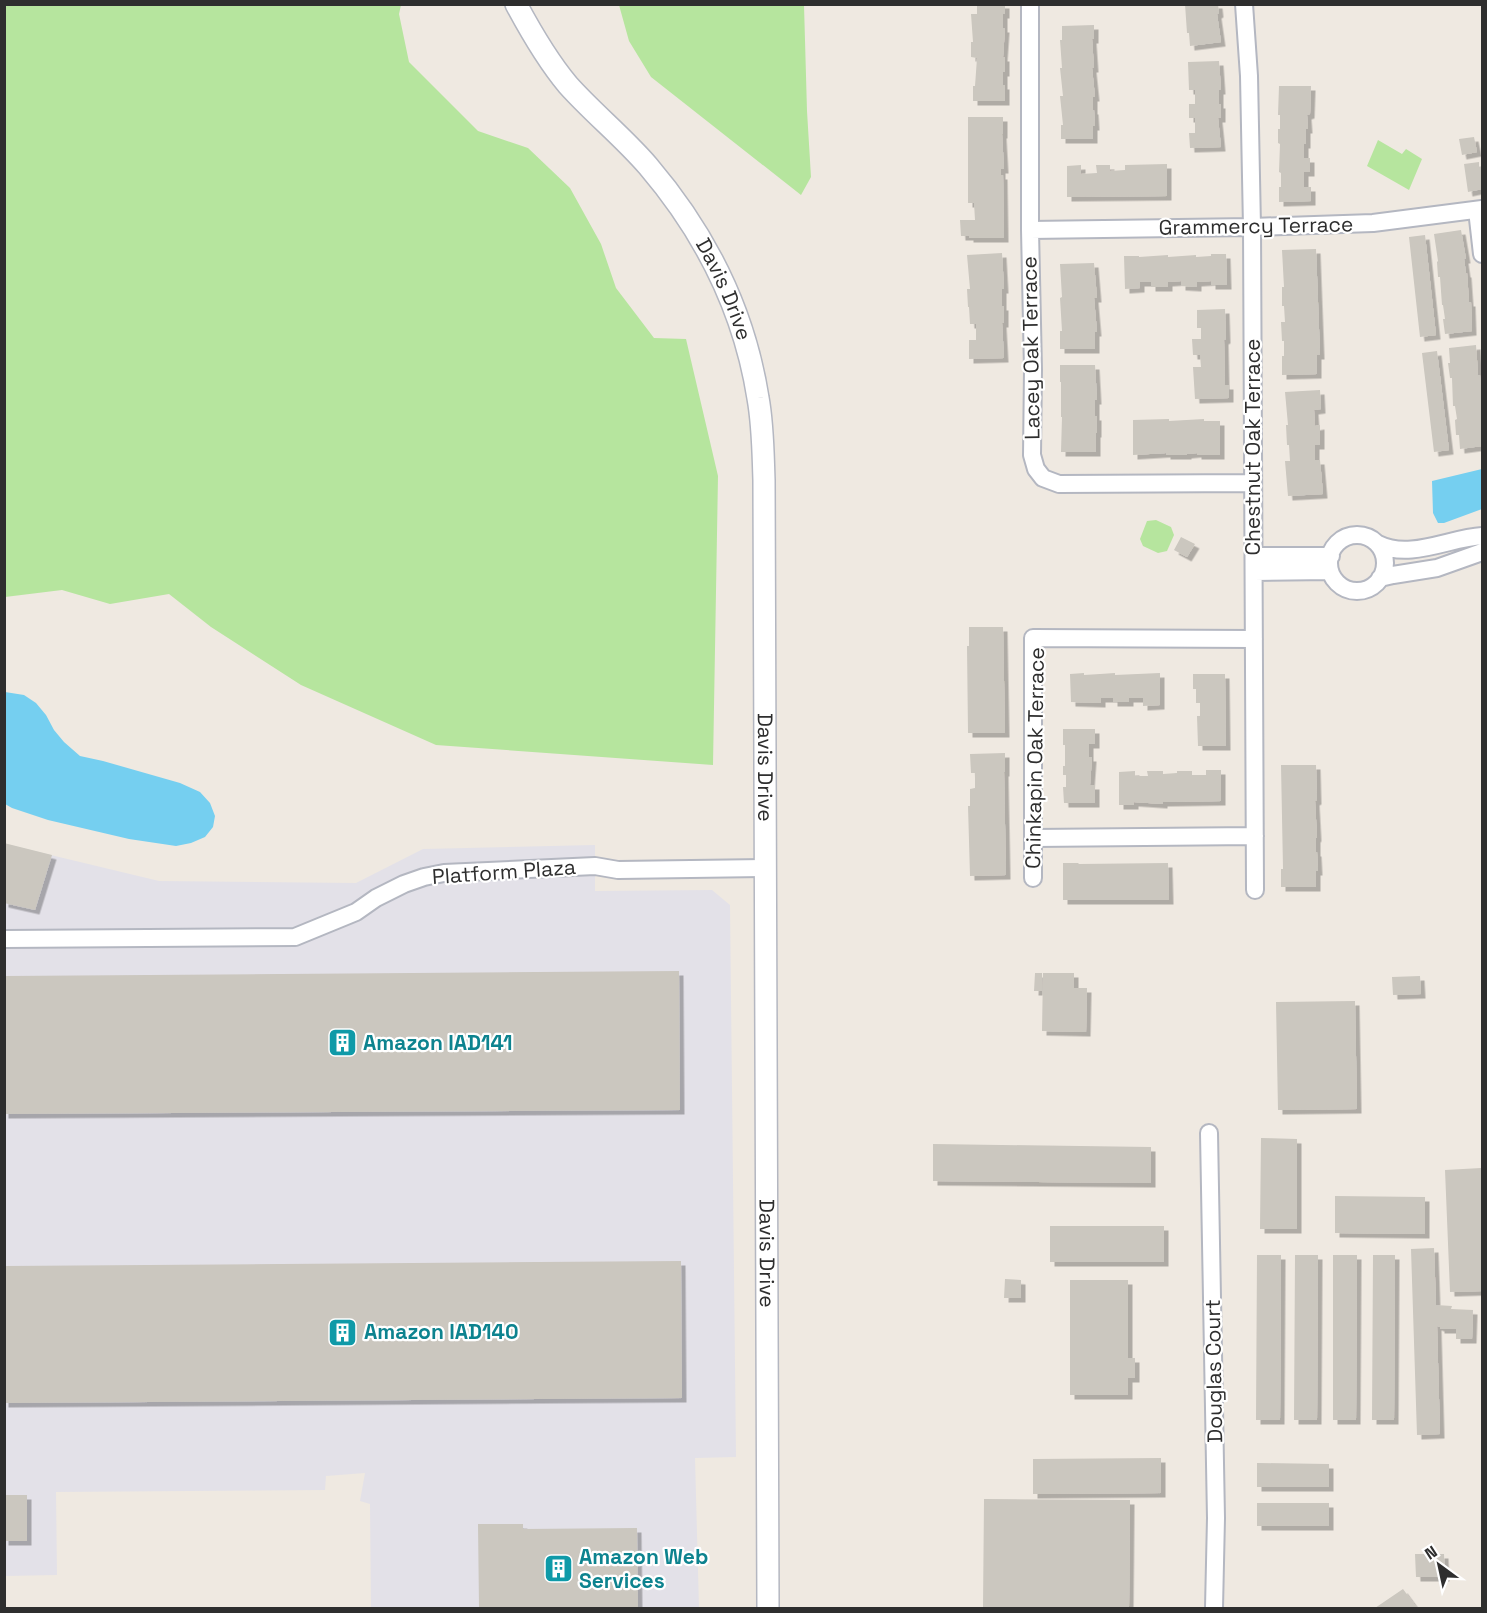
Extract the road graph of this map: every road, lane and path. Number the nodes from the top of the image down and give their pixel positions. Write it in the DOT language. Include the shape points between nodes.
graph roads {
  1 [pos="516,4"];
  2 [pos="1030,4"];
  3 [pos="1244,4"];
  4 [pos="1480,210"];
  5 [pos="1252,227"];
  6 [pos="1030,230"];
  7 [pos="1482,254"];
  8 [pos="1253,483"];
  9 [pos="1482,536"];
  10 [pos="1378,544"];
  11 [pos="1482,552"];
  12 [pos="1331,563"];
  13 [pos="1254,564"];
  14 [pos="1380,578"];
  15 [pos="1254,639"];
  16 [pos="1255,836"];
  17 [pos="1034,838"];
  18 [pos="766,868"];
  19 [pos="1033,879"];
  20 [pos="1255,890"];
  21 [pos="4,939"];
  22 [pos="1209,1133"];
  23 [pos="768,1608"];
  24 [pos="1214,1608"];
  1 -- 18 [label="street, Davis Drive" via="536,41 567,83 647,165 675,200 704,242 742,327 759,400 763,450"];
  2 -- 6 [label="street, Lacey Oak Terrace"];
  3 -- 5 [label="street, Chestnut Oak Terrace"];
  4 -- 5 [label="street, Grammercy Terrace" via="1373,223"];
  4 -- 7 [label="street"];
  5 -- 6 [label="street, Grammercy Terrace"];
  5 -- 8 [label="street, Chestnut Oak Terrace"];
  6 -- 8 [label="street, Lacey Oak Terrace" via="1032,455 1043,478 1059,484"];
  8 -- 13 [label="street, Chestnut Oak Terrace"];
  9 -- 10 [label="street" via="1413,549"];
  10 -- 12 [label="street" via="1362,536 1344,539 1336,545"];
  10 -- 14 [label="street" via="1385,561"];
  11 -- 14 [label="street" via="1437,568"];
  12 -- 13 [label="street"];
  12 -- 14 [label="street" via="1334,579 1348,589 1366,589"];
  13 -- 15 [label="street, Chestnut Oak Terrace"];
  15 -- 16 [label="street, Chestnut Oak Terrace"];
  15 -- 17 [label="street, Chinkapin Oak Terrace" via="1033,638"];
  16 -- 17 [label="street"];
  16 -- 20 [label="street, Chestnut Oak Terrace"];
  17 -- 19 [label="street, Chinkapin Oak Terrace"];
  18 -- 21 [label="street, Platform Plaza" via="618,870 595,866 444,873 404,884 356,912 295,937"];
  18 -- 23 [label="street, Davis Drive"];
  22 -- 24 [label="street, Douglas Court"];
}
